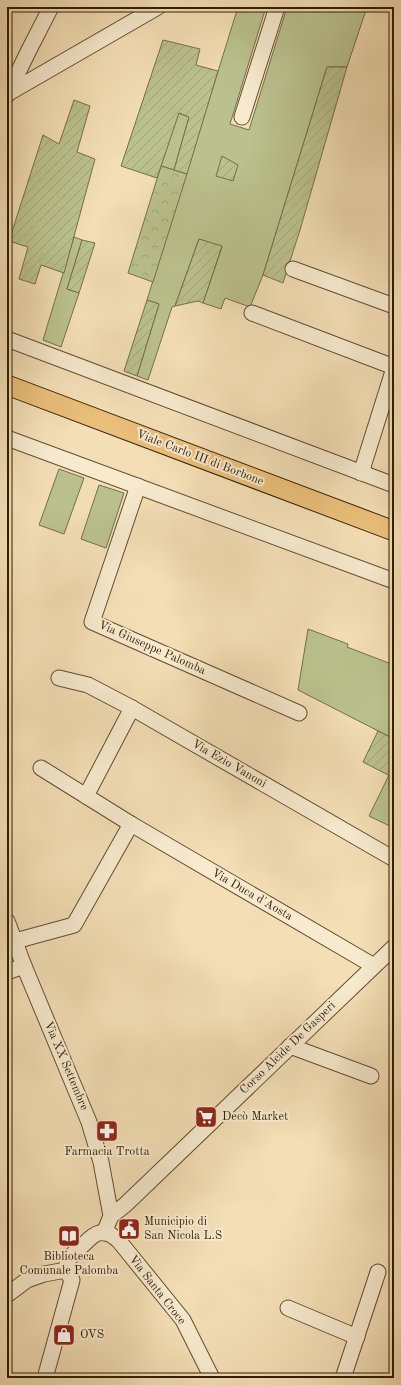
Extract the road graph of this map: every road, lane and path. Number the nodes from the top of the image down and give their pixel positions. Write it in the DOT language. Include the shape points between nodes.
graph roads {
  1 [pos="51,7"];
  2 [pos="277,7"];
  3 [pos="153,9"];
  4 [pos="7,95"];
  5 [pos="242,117"];
  6 [pos="293,269"];
  7 [pos="394,306"];
  8 [pos="252,313"];
  9 [pos="7,339"];
  10 [pos="394,368"];
  11 [pos="7,385"];
  12 [pos="7,438"];
  13 [pos="361,473"];
  14 [pos="394,485"];
  15 [pos="138,486"];
  16 [pos="394,531"];
  17 [pos="394,581"];
  18 [pos="60,678"];
  19 [pos="132,708"];
  20 [pos="299,713"];
  21 [pos="41,768"];
  22 [pos="86,796"];
  23 [pos="131,824"];
  24 [pos="394,859"];
  25 [pos="7,921"];
  26 [pos="15,941"];
  27 [pos="394,947"];
  28 [pos="24,966"];
  29 [pos="374,966"];
  30 [pos="7,972"];
  31 [pos="290,1046"];
  32 [pos="371,1076"];
  33 [pos="111,1216"];
  34 [pos="104,1233"];
  35 [pos="378,1272"];
  36 [pos="69,1275"];
  37 [pos="7,1295"];
  38 [pos="288,1308"];
  39 [pos="357,1337"];
  40 [pos="45,1378"];
  41 [pos="212,1378"];
  42 [pos="343,1378"];
  1 -- 4 [label="street"];
  2 -- 5 [label="street"];
  3 -- 4 [label="street"];
  6 -- 7 [label="street"];
  8 -- 10 [label="street"];
  9 -- 13 [label="street"];
  10 -- 13 [label="street"];
  11 -- 16 [label="main road, Viale Carlo III di Borbone"];
  12 -- 15 [label="street"];
  13 -- 14 [label="street"];
  15 -- 17 [label="street"];
  15 -- 20 [label="street, Via Giuseppe Palomba" via="92,622"];
  18 -- 19 [label="street, Via Ezio Vanoni" via="88,685"];
  19 -- 22 [label="street"];
  19 -- 24 [label="street, Via Ezio Vanoni"];
  21 -- 22 [label="street, Via Duca d'Aosta"];
  22 -- 23 [label="street, Via Duca d'Aosta"];
  23 -- 26 [label="street" via="74,925"];
  23 -- 29 [label="street, Via Duca d'Aosta"];
  25 -- 26 [label="street, Via XX Settembre"];
  26 -- 28 [label="street, Via XX Settembre"];
  27 -- 29 [label="street, Corso Alcide De Gasperi"];
  28 -- 30 [label="street"];
  28 -- 33 [label="street, Via XX Settembre" via="89,1122 101,1162"];
  29 -- 31 [label="street, Corso Alcide De Gasperi"];
  31 -- 32 [label="street"];
  31 -- 33 [label="street, Corso Alcide De Gasperi"];
  33 -- 34 [label="street"];
  34 -- 36 [label="street" via="91,1237 71,1255 67,1262"];
  34 -- 41 [label="street, Via Santa Croce" via="111,1234 119,1241 183,1320"];
  35 -- 39 [label="street"];
  36 -- 37 [label="street" via="44,1274 27,1280"];
  36 -- 40 [label="street"];
  38 -- 39 [label="street"];
  39 -- 42 [label="street"];
}
